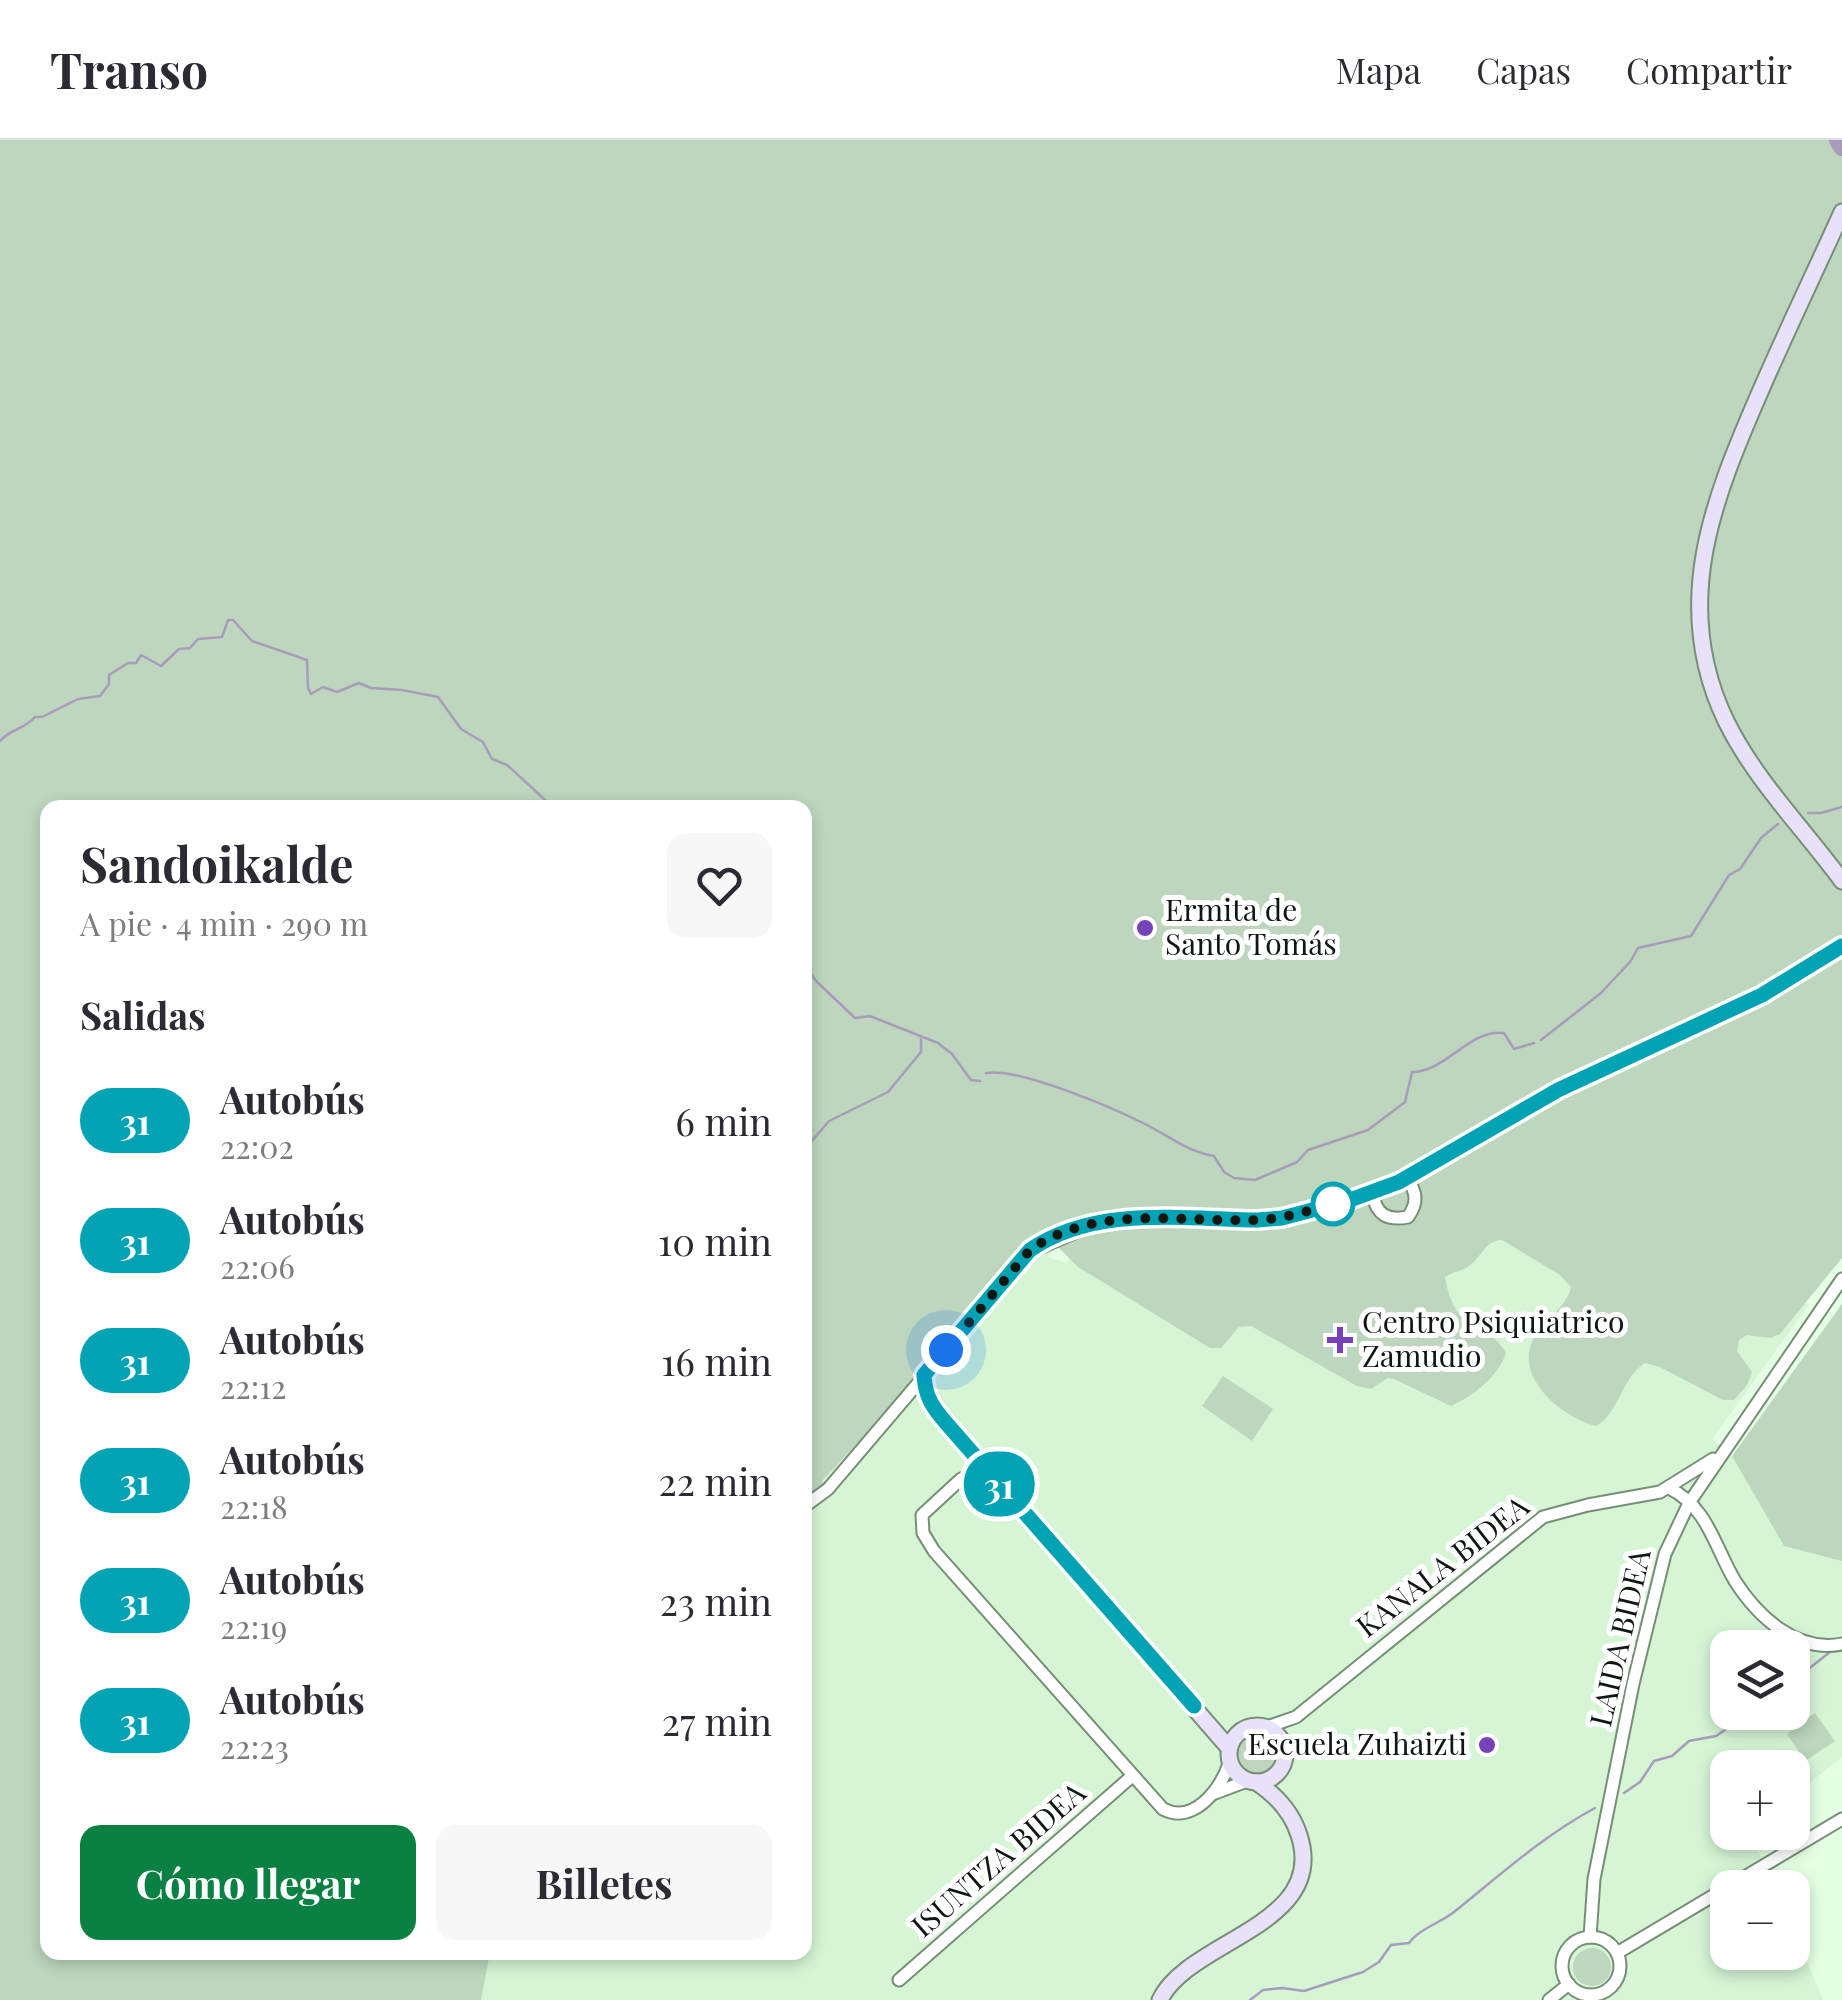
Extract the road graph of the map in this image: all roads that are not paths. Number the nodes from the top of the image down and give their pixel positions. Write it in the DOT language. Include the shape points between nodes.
graph roads {
  1 [pos="1842,212"];
  2 [pos="1842,881"];
  3 [pos="1842,946"];
  4 [pos="1407,1178"];
  5 [pos="1372,1194"];
  6 [pos="1842,1280"];
  7 [pos="924,1375"];
  8 [pos="973,1454"];
  9 [pos="1720,1454"];
  10 [pos="987,1470"];
  11 [pos="961,1478"];
  12 [pos="1670,1488"];
  13 [pos="812,1501"];
  14 [pos="1689,1503"];
  15 [pos="1842,1644"];
  16 [pos="1268,1727"];
  17 [pos="1230,1755"];
  18 [pos="1281,1770"];
  19 [pos="1131,1777"];
  20 [pos="1252,1782"];
  21 [pos="1211,1795"];
  22 [pos="1288,1812"];
  23 [pos="1842,1819"];
  24 [pos="1590,1937"];
  25 [pos="1617,1953"];
  26 [pos="899,1980"];
  27 [pos="1569,1984"];
  28 [pos="1599,1997"];
  29 [pos="1160,2000"];
  30 [pos="1550,2000"];
  1 -- 2 [label="street" via="1721,484 1701,564 1700,615 1725,718 1749,762"];
  3 -- 4 [label="street" via="1762,995 1558,1090"];
  4 -- 5 [label="street"];
  4 -- 5 [label="street" via="1416,1198 1408,1217 1384,1217"];
  5 -- 7 [label="street" via="1282,1218 1111,1220 1042,1242"];
  6 -- 9 [label="street, LAIDA BIDEA"];
  7 -- 8 [label="street" via="933,1408"];
  7 -- 13 [label="street"];
  8 -- 10 [label="street"];
  8 -- 11 [label="street"];
  9 -- 12 [label="street"];
  9 -- 14 [label="street, LAIDA BIDEA"];
  10 -- 11 [label="street"];
  10 -- 17 [label="street"];
  11 -- 19 [label="street" via="932,1504 920,1522 922,1533"];
  12 -- 14 [label="street"];
  12 -- 16 [label="street, KANALA BIDEA" via="1543,1518 1296,1717"];
  14 -- 15 [label="street" via="1752,1602 1792,1637 1818,1646"];
  14 -- 24 [label="street, LAIDA BIDEA" via="1665,1554 1646,1626 1594,1878"];
  16 -- 17 [label="street" via="1240,1732"];
  16 -- 18 [label="street" via="1285,1746"];
  17 -- 20 [label="street" via="1240,1776"];
  17 -- 21 [label="street"];
  18 -- 20 [label="street"];
  18 -- 22 [label="street"];
  19 -- 21 [label="street" via="1175,1814 1193,1811"];
  19 -- 26 [label="street, ISUNTZA BIDEA"];
  20 -- 21 [label="street"];
  20 -- 22 [label="street"];
  22 -- 29 [label="street" via="1303,1846 1290,1896 1266,1920 1171,1983"];
  23 -- 25 [label="street"];
  24 -- 25 [label="street"];
  24 -- 27 [label="street" via="1568,1950 1563,1967"];
  25 -- 28 [label="street" via="1618,1978"];
  27 -- 28 [label="street"];
  27 -- 30 [label="street"];
}
